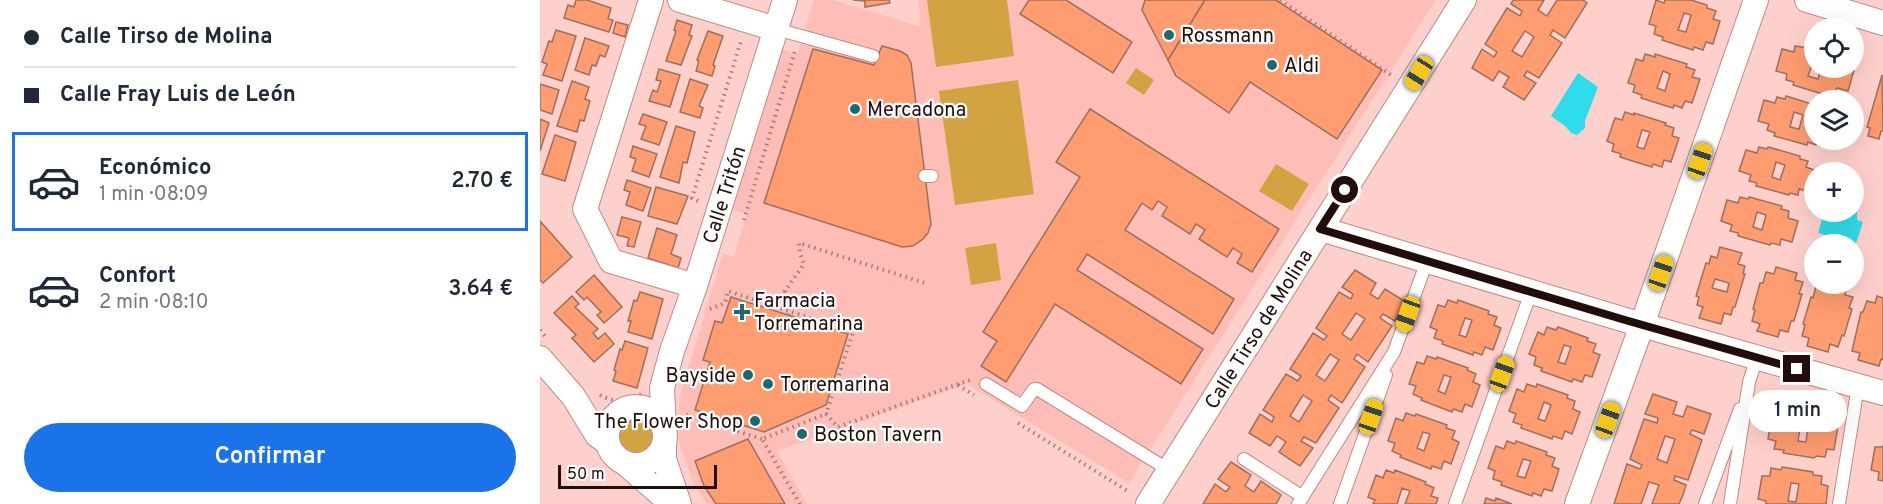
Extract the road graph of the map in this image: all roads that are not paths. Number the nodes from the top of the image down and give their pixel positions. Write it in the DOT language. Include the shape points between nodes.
graph roads {
  1 [pos="651,0"];
  2 [pos="680,0"];
  3 [pos="785,0"];
  4 [pos="1464,0"];
  5 [pos="1755,0"];
  6 [pos="1807,0"];
  7 [pos="1883,23"];
  8 [pos="776,29"];
  9 [pos="873,56"];
  10 [pos="1320,229"];
  11 [pos="1427,261"];
  12 [pos="695,286"];
  13 [pos="1531,292"];
  14 [pos="1642,325"];
  15 [pos="544,348"];
  16 [pos="1394,352"];
  17 [pos="1757,357"];
  18 [pos="1749,382"];
  19 [pos="986,384"];
  20 [pos="1858,386"];
  21 [pos="1883,393"];
  22 [pos="584,394"];
  23 [pos="641,399"];
  24 [pos="664,437"];
  25 [pos="607,442"];
  26 [pos="1244,459"];
  27 [pos="626,464"];
  28 [pos="1169,470"];
  29 [pos="1139,498"];
  30 [pos="1301,500"];
  31 [pos="672,504"];
  32 [pos="679,504"];
  33 [pos="1340,504"];
  34 [pos="1455,504"];
  35 [pos="1577,504"];
  36 [pos="1705,504"];
  37 [pos="1730,504"];
  38 [pos="1839,504"];
  1 -- 12 [label="street" via="585,209 611,261"];
  2 -- 8 [label="street"];
  3 -- 8 [label="street, Calle Tritón"];
  4 -- 10 [label="street, Calle Tirso de Molina"];
  5 -- 14 [label="street"];
  6 -- 7 [label="street"];
  8 -- 9 [label="lane"];
  8 -- 12 [label="street, Calle Tritón"];
  10 -- 11 [label="street"];
  10 -- 28 [label="street, Calle Tirso de Molina"];
  11 -- 13 [label="street"];
  11 -- 16 [label="lane"];
  12 -- 23 [label="street, Calle Tritón" via="672,351"];
  13 -- 14 [label="street"];
  13 -- 34 [label="lane"];
  14 -- 17 [label="street"];
  14 -- 35 [label="street"];
  15 -- 22 [label="street"];
  16 -- 30 [label="lane"];
  16 -- 33 [label="lane"];
  17 -- 18 [label="lane"];
  17 -- 20 [label="street"];
  18 -- 36 [label="lane"];
  18 -- 37 [label="lane"];
  19 -- 28 [label="lane" via="1022,406 1037,389"];
  20 -- 21 [label="street"];
  20 -- 38 [label="lane"];
  22 -- 23 [label="street"];
  22 -- 25 [label="street" via="597,435"];
  23 -- 24 [label="street, Calle Tritón"];
  23 -- 25 [label="street" via="616,415 610,423"];
  24 -- 27 [label="street" via="653,460 635,466"];
  24 -- 32 [label="street, Calle Tritón" via="664,459"];
  25 -- 27 [label="street" via="617,459"];
  26 -- 30 [label="lane"];
  27 -- 31 [label="street"];
  28 -- 29 [label="street, Calle Tirso de Molina"];
}
